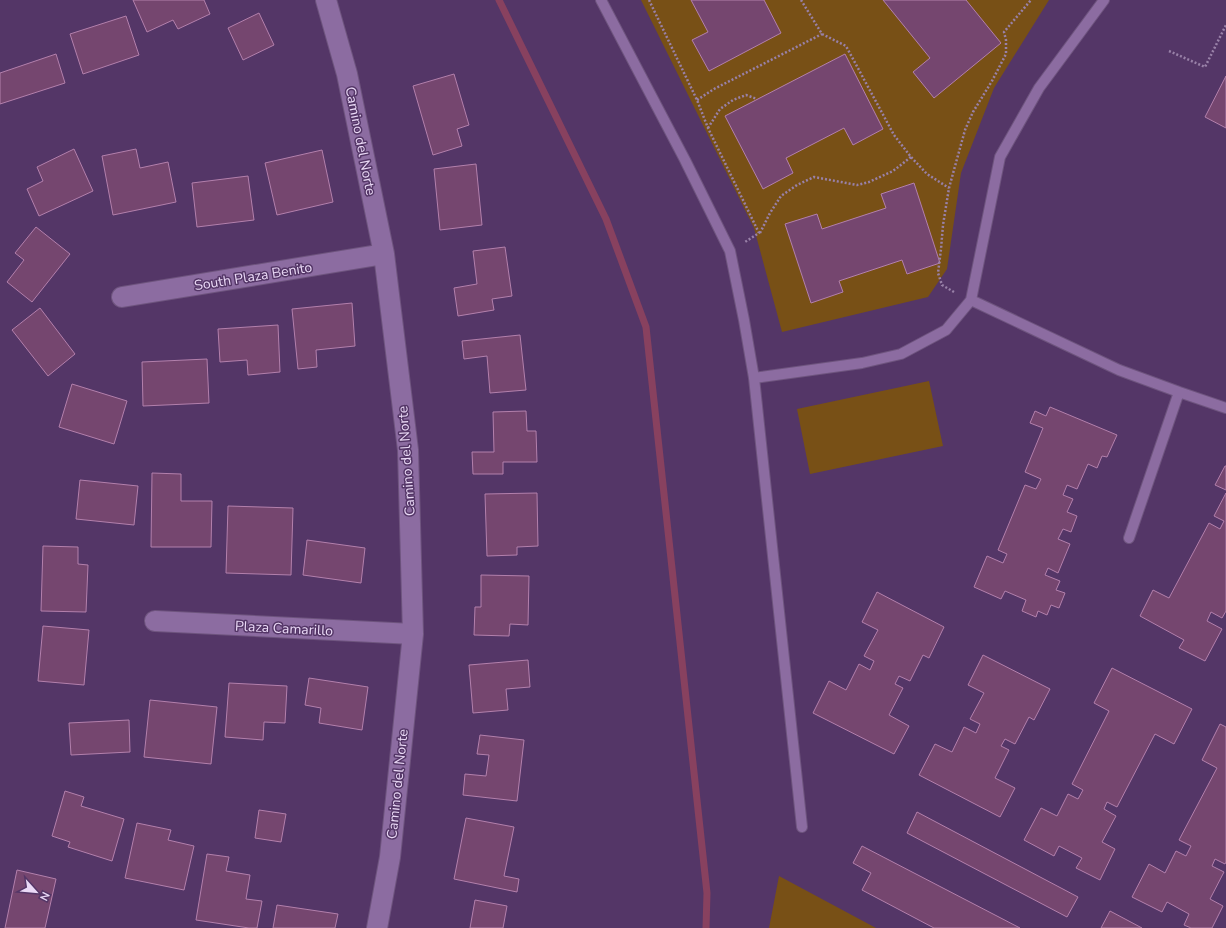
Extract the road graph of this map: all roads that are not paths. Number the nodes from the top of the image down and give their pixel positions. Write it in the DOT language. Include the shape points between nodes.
graph roads {
  1 [pos="326,0"];
  2 [pos="601,0"];
  3 [pos="1104,0"];
  4 [pos="384,254"];
  5 [pos="122,297"];
  6 [pos="971,300"];
  7 [pos="754,378"];
  8 [pos="1179,392"];
  9 [pos="1226,408"];
  10 [pos="1130,538"];
  11 [pos="155,622"];
  12 [pos="413,634"];
  13 [pos="802,827"];
  14 [pos="377,928"];
  1 -- 4 [label="street, Camino del Norte" via="347,74"];
  2 -- 7 [label="lane" via="730,251"];
  3 -- 6 [label="lane" via="1039,88 1000,157"];
  4 -- 5 [label="street, South Plaza Benito"];
  4 -- 12 [label="street, Camino del Norte" via="408,450"];
  6 -- 7 [label="lane" via="946,330 901,354 862,363"];
  6 -- 8 [label="lane" via="1119,370"];
  7 -- 13 [label="lane"];
  8 -- 9 [label="lane"];
  8 -- 10 [label="lane"];
  11 -- 12 [label="street, Plaza Camarillo"];
  12 -- 14 [label="street, Camino del Norte" via="390,857"];
}
